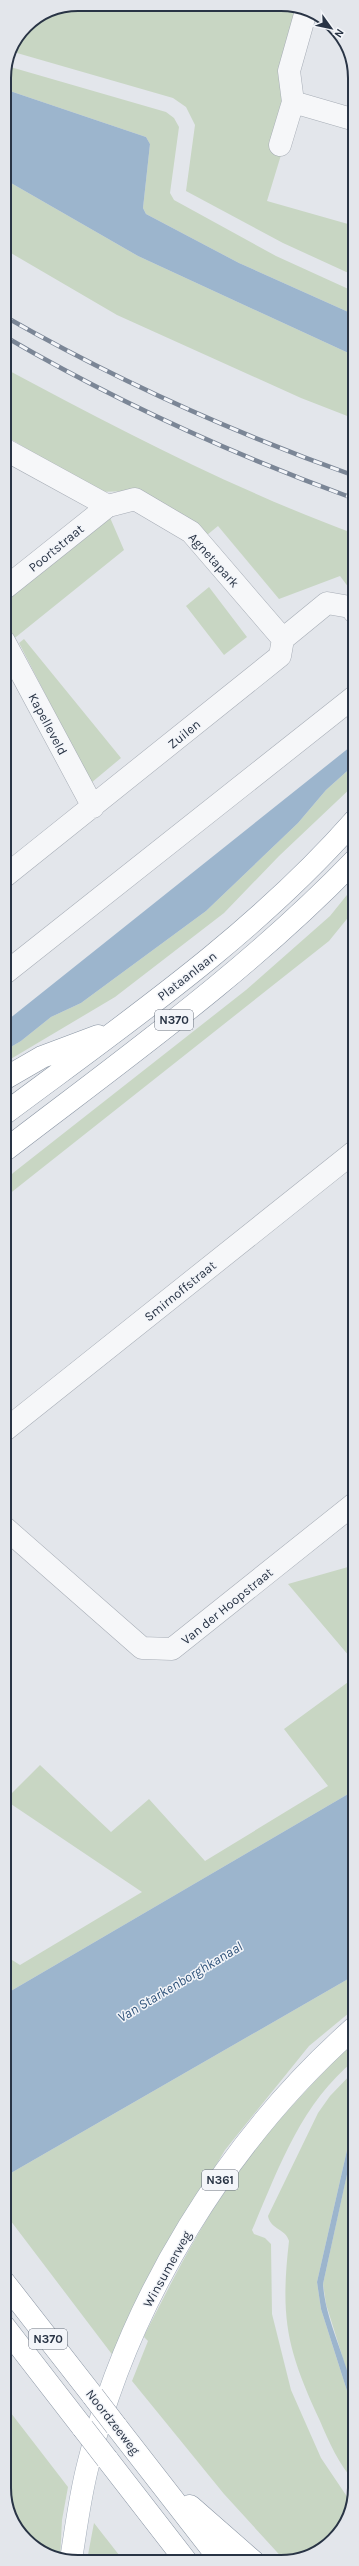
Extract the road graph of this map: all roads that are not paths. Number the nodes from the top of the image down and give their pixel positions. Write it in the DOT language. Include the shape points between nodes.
graph roads {
  1 [pos="304,16"];
  2 [pos="293,102"];
  3 [pos="348,118"];
  4 [pos="280,145"];
  5 [pos="11,453"];
  6 [pos="108,506"];
  7 [pos="11,583"];
  8 [pos="348,607"];
  9 [pos="283,639"];
  10 [pos="11,654"];
  11 [pos="348,702"];
  12 [pos="93,808"];
  13 [pos="348,827"];
  14 [pos="348,867"];
  15 [pos="11,872"];
  16 [pos="11,968"];
  17 [pos="121,1027"];
  18 [pos="11,1075"];
  19 [pos="11,1109"];
  20 [pos="11,1146"];
  21 [pos="348,1157"];
  22 [pos="11,1425"];
  23 [pos="348,1509"];
  24 [pos="11,1533"];
  25 [pos="348,2033"];
  26 [pos="11,2291"];
  27 [pos="11,2335"];
  28 [pos="155,2476"];
  29 [pos="129,2486"];
  30 [pos="73,2555"];
  31 [pos="169,2555"];
  32 [pos="181,2555"];
  33 [pos="216,2555"];
  34 [pos="246,2555"];
  1 -- 2 [label="street" via="289,71"];
  2 -- 3 [label="street"];
  2 -- 4 [label="street"];
  5 -- 6 [label="street"];
  6 -- 7 [label="street, Poortstraat"];
  6 -- 9 [label="street, Agnetapark" via="135,499 191,532"];
  8 -- 9 [label="street" via="327,603"];
  9 -- 12 [label="street, Zuilen" via="280,656"];
  10 -- 12 [label="street, Kapelleveld"];
  11 -- 16 [label="street"];
  12 -- 15 [label="street, Zuilen"];
  13 -- 17 [label="main road, Plataanlaan / N370" via="294,884 241,932"];
  14 -- 20 [label="main road, Plataanlaan / N370" via="298,916 230,976"];
  17 -- 18 [label="main road, N370" via="42,1057"];
  17 -- 19 [label="main road, Plataanlaan / N370"];
  21 -- 22 [label="street, Smirnoffstraat"];
  23 -- 24 [label="street, Van der Hoopstraat" via="172,1649 142,1648"];
  25 -- 30 [label="main road, Winsumerweg / N361" via="268,2116 216,2185 167,2265 122,2360 100,2422 81,2498"];
  26 -- 28 [label="main road, Noordzeeweg / N370, bridge"];
  27 -- 29 [label="main road, Noordzeeweg / N370, bridge"];
  28 -- 33 [label="main road, Noordzeeweg / N370"];
  28 -- 34 [label="main road, N370"];
  29 -- 31 [label="main road, N370"];
  29 -- 32 [label="main road, Noordzeeweg / N370"];
}
